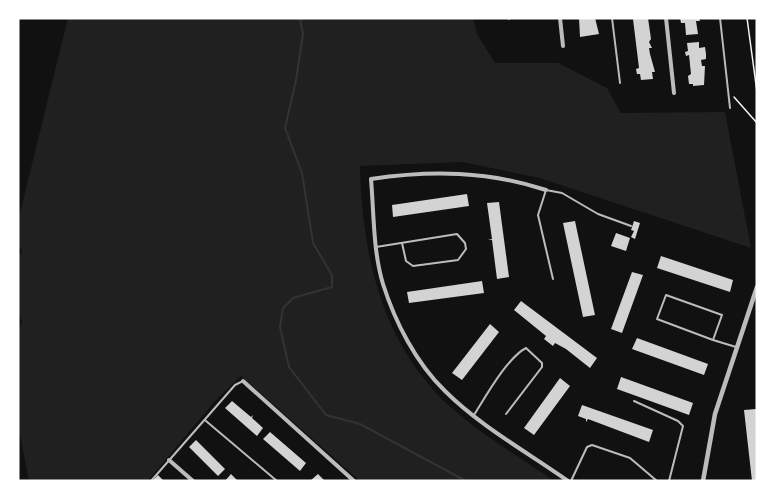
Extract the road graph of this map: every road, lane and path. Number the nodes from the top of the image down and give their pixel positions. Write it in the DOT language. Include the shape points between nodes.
graph roads {
  1 [pos="560,18"];
  2 [pos="612,18"];
  3 [pos="666,18"];
  4 [pos="720,18"];
  5 [pos="747,18"];
  6 [pos="563,46"];
  7 [pos="620,83"];
  8 [pos="757,92"];
  9 [pos="674,93"];
  10 [pos="729,96"];
  11 [pos="730,108"];
  12 [pos="757,123"];
  13 [pos="546,190"];
  14 [pos="630,226"];
  15 [pos="402,243"];
  16 [pos="376,246"];
  17 [pos="553,279"];
  18 [pos="757,287"];
  19 [pos="713,340"];
  20 [pos="736,347"];
  21 [pos="243,381"];
  22 [pos="634,401"];
  23 [pos="506,414"];
  24 [pos="474,415"];
  25 [pos="205,420"];
  26 [pos="169,460"];
  27 [pos="151,481"];
  28 [pos="193,481"];
  29 [pos="277,481"];
  30 [pos="354,481"];
  31 [pos="569,481"];
  32 [pos="657,481"];
  33 [pos="669,481"];
  34 [pos="703,481"];
  1 -- 6 [label="street"];
  2 -- 7 [label="lane"];
  3 -- 9 [label="street"];
  4 -- 10 [label="lane"];
  5 -- 8 [label="path"];
  10 -- 11 [label="lane"];
  10 -- 12 [label="path"];
  13 -- 14 [label="lane" via="562,193 598,214"];
  13 -- 16 [label="street" via="452,172 371,179"];
  13 -- 17 [label="lane" via="538,215"];
  15 -- 15 [label="lane" via="457,234 466,249 458,260 412,266 406,261"];
  15 -- 16 [label="lane"];
  16 -- 24 [label="street" via="396,319 420,360 445,391"];
  18 -- 20 [label="street"];
  19 -- 19 [label="lane" via="722,315 666,295 657,319"];
  19 -- 20 [label="lane"];
  20 -- 34 [label="street" via="715,414"];
  21 -- 25 [label="lane"];
  21 -- 30 [label="street"];
  22 -- 33 [label="lane" via="683,426"];
  23 -- 24 [label="lane" via="542,367 526,348 490,388"];
  24 -- 31 [label="street"];
  25 -- 26 [label="lane"];
  25 -- 29 [label="lane"];
  26 -- 27 [label="lane"];
  26 -- 28 [label="street"];
  31 -- 32 [label="lane" via="587,447 592,445 630,458"];
}
